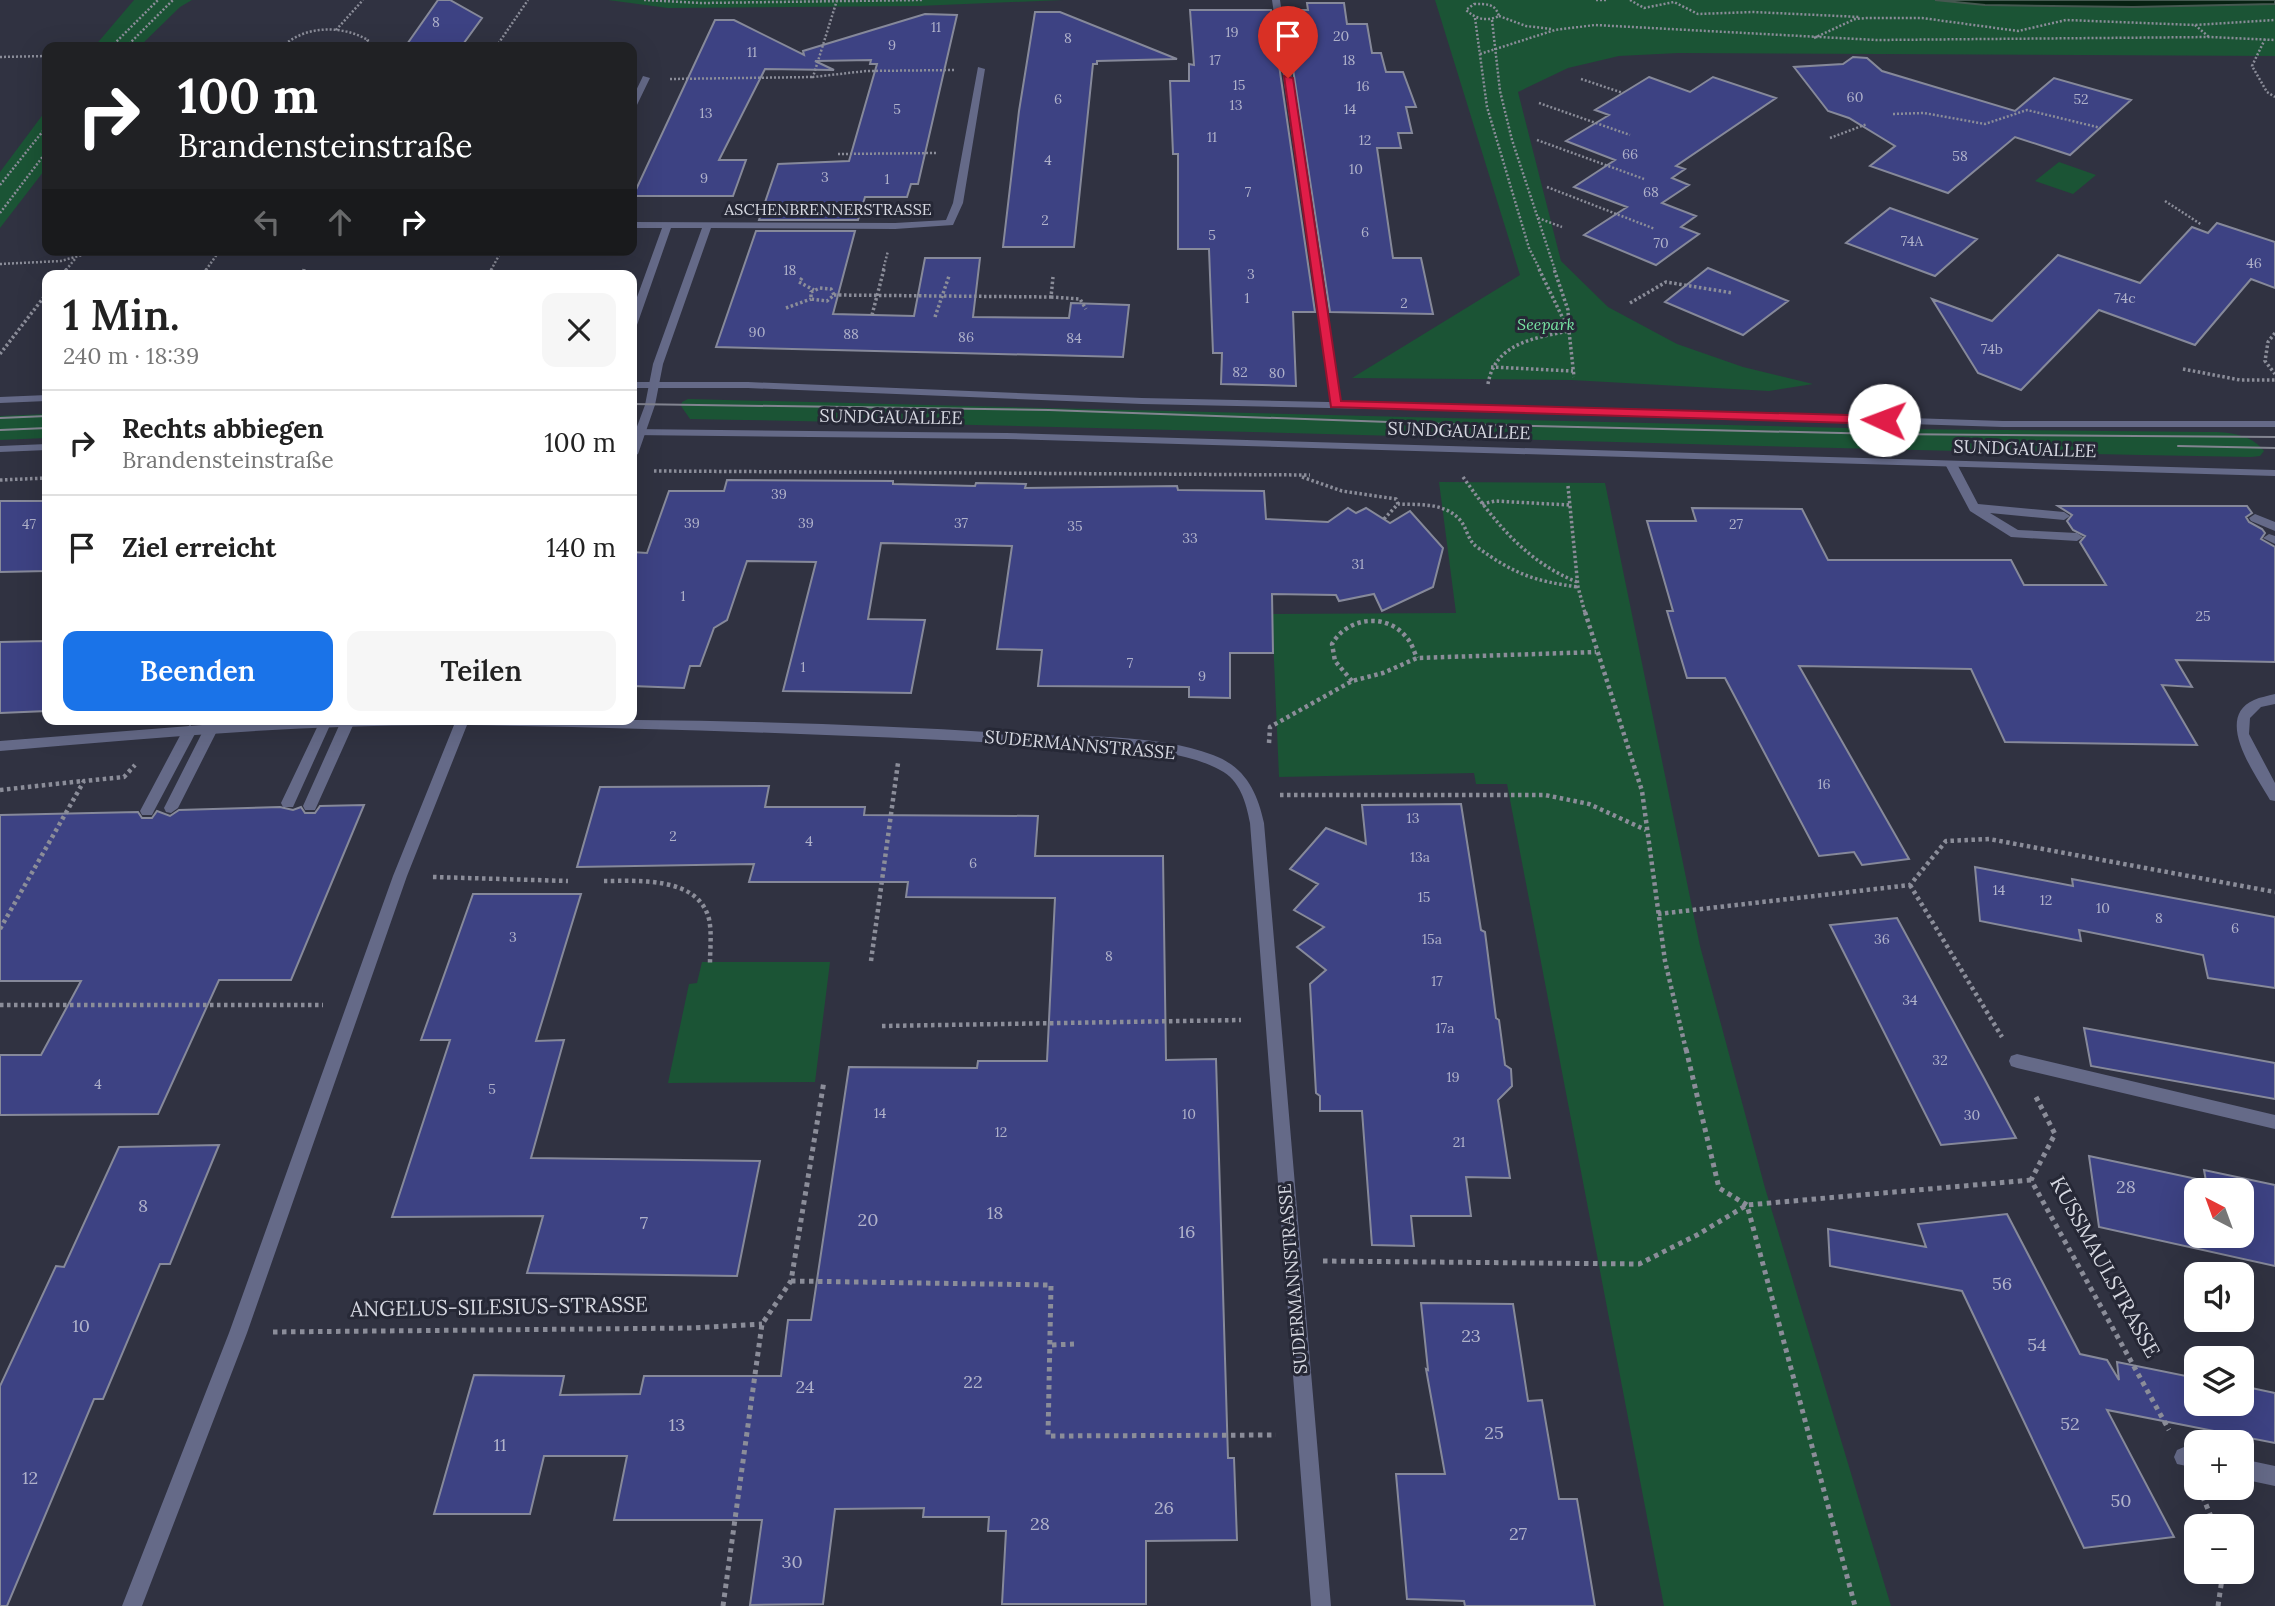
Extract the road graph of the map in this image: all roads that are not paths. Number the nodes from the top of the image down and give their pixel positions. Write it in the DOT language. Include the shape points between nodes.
graph roads {
  1 [pos="1276,0"];
  2 [pos="981,69"];
  3 [pos="646,78"];
  4 [pos="637,97"];
  5 [pos="637,225"];
  6 [pos="667,226"];
  7 [pos="707,226"];
  8 [pos="637,311"];
  9 [pos="637,386"];
  10 [pos="654,386"];
  11 [pos="42,398"];
  12 [pos="0,400"];
  13 [pos="1336,405"];
  14 [pos="2275,424"];
  15 [pos="637,429"];
  16 [pos="637,432"];
  17 [pos="42,447"];
  18 [pos="0,449"];
  19 [pos="1951,464"];
  20 [pos="2275,473"];
  21 [pos="1974,508"];
  22 [pos="2064,516"];
  23 [pos="2255,518"];
  24 [pos="2273,535"];
  25 [pos="2077,537"];
  26 [pos="2275,699"];
  27 [pos="637,724"];
  28 [pos="286,725"];
  29 [pos="323,725"];
  30 [pos="346,725"];
  31 [pos="461,725"];
  32 [pos="211,729"];
  33 [pos="190,730"];
  34 [pos="0,746"];
  35 [pos="2275,796"];
  36 [pos="288,803"];
  37 [pos="310,806"];
  38 [pos="171,808"];
  39 [pos="147,811"];
  40 [pos="2017,1061"];
  41 [pos="2275,1122"];
  42 [pos="2254,1472"];
  43 [pos="2275,1476"];
  44 [pos="132,1606"];
  45 [pos="1321,1606"];
  1 -- 13 [label="street"];
  2 -- 7 [label="street, ASCHENBRENNERSTRASSE" via="958,203 950,223"];
  3 -- 4 [label="street"];
  5 -- 6 [label="street, ASCHENBRENNERSTRASSE"];
  6 -- 7 [label="street, ASCHENBRENNERSTRASSE"];
  6 -- 8 [label="street"];
  7 -- 10 [label="street, ASCHENBRENNERSTRASSE"];
  9 -- 10 [label="street, SUNDGAUALLEE"];
  10 -- 13 [label="street, SUNDGAUALLEE" via="748,385"];
  10 -- 15 [label="street"];
  11 -- 12 [label="street"];
  13 -- 14 [label="street, SUNDGAUALLEE" via="2003,424"];
  16 -- 19 [label="street, SUNDGAUALLEE" via="1006,436"];
  17 -- 18 [label="street"];
  19 -- 20 [label="street, SUNDGAUALLEE"];
  19 -- 21 [label="street"];
  21 -- 22 [label="street"];
  21 -- 25 [label="street" via="2015,534"];
  23 -- 24 [label="street"];
  26 -- 35 [label="street" via="2256,704 2243,717 2242,734"];
  27 -- 45 [label="street, SUDERMANNSTRASSE" via="905,731 1162,749 1209,759 1229,768 1242,782 1252,799 1257,823"];
  28 -- 32 [label="street, SUDERMANNSTRASSE"];
  29 -- 36 [label="street"];
  30 -- 37 [label="street"];
  31 -- 44 [label="street" via="400,876 237,1333"];
  32 -- 33 [label="street, SUDERMANNSTRASSE"];
  32 -- 38 [label="street"];
  33 -- 34 [label="street, SUDERMANNSTRASSE"];
  33 -- 39 [label="street"];
  40 -- 41 [label="street"];
  42 -- 43 [label="street"];
}
